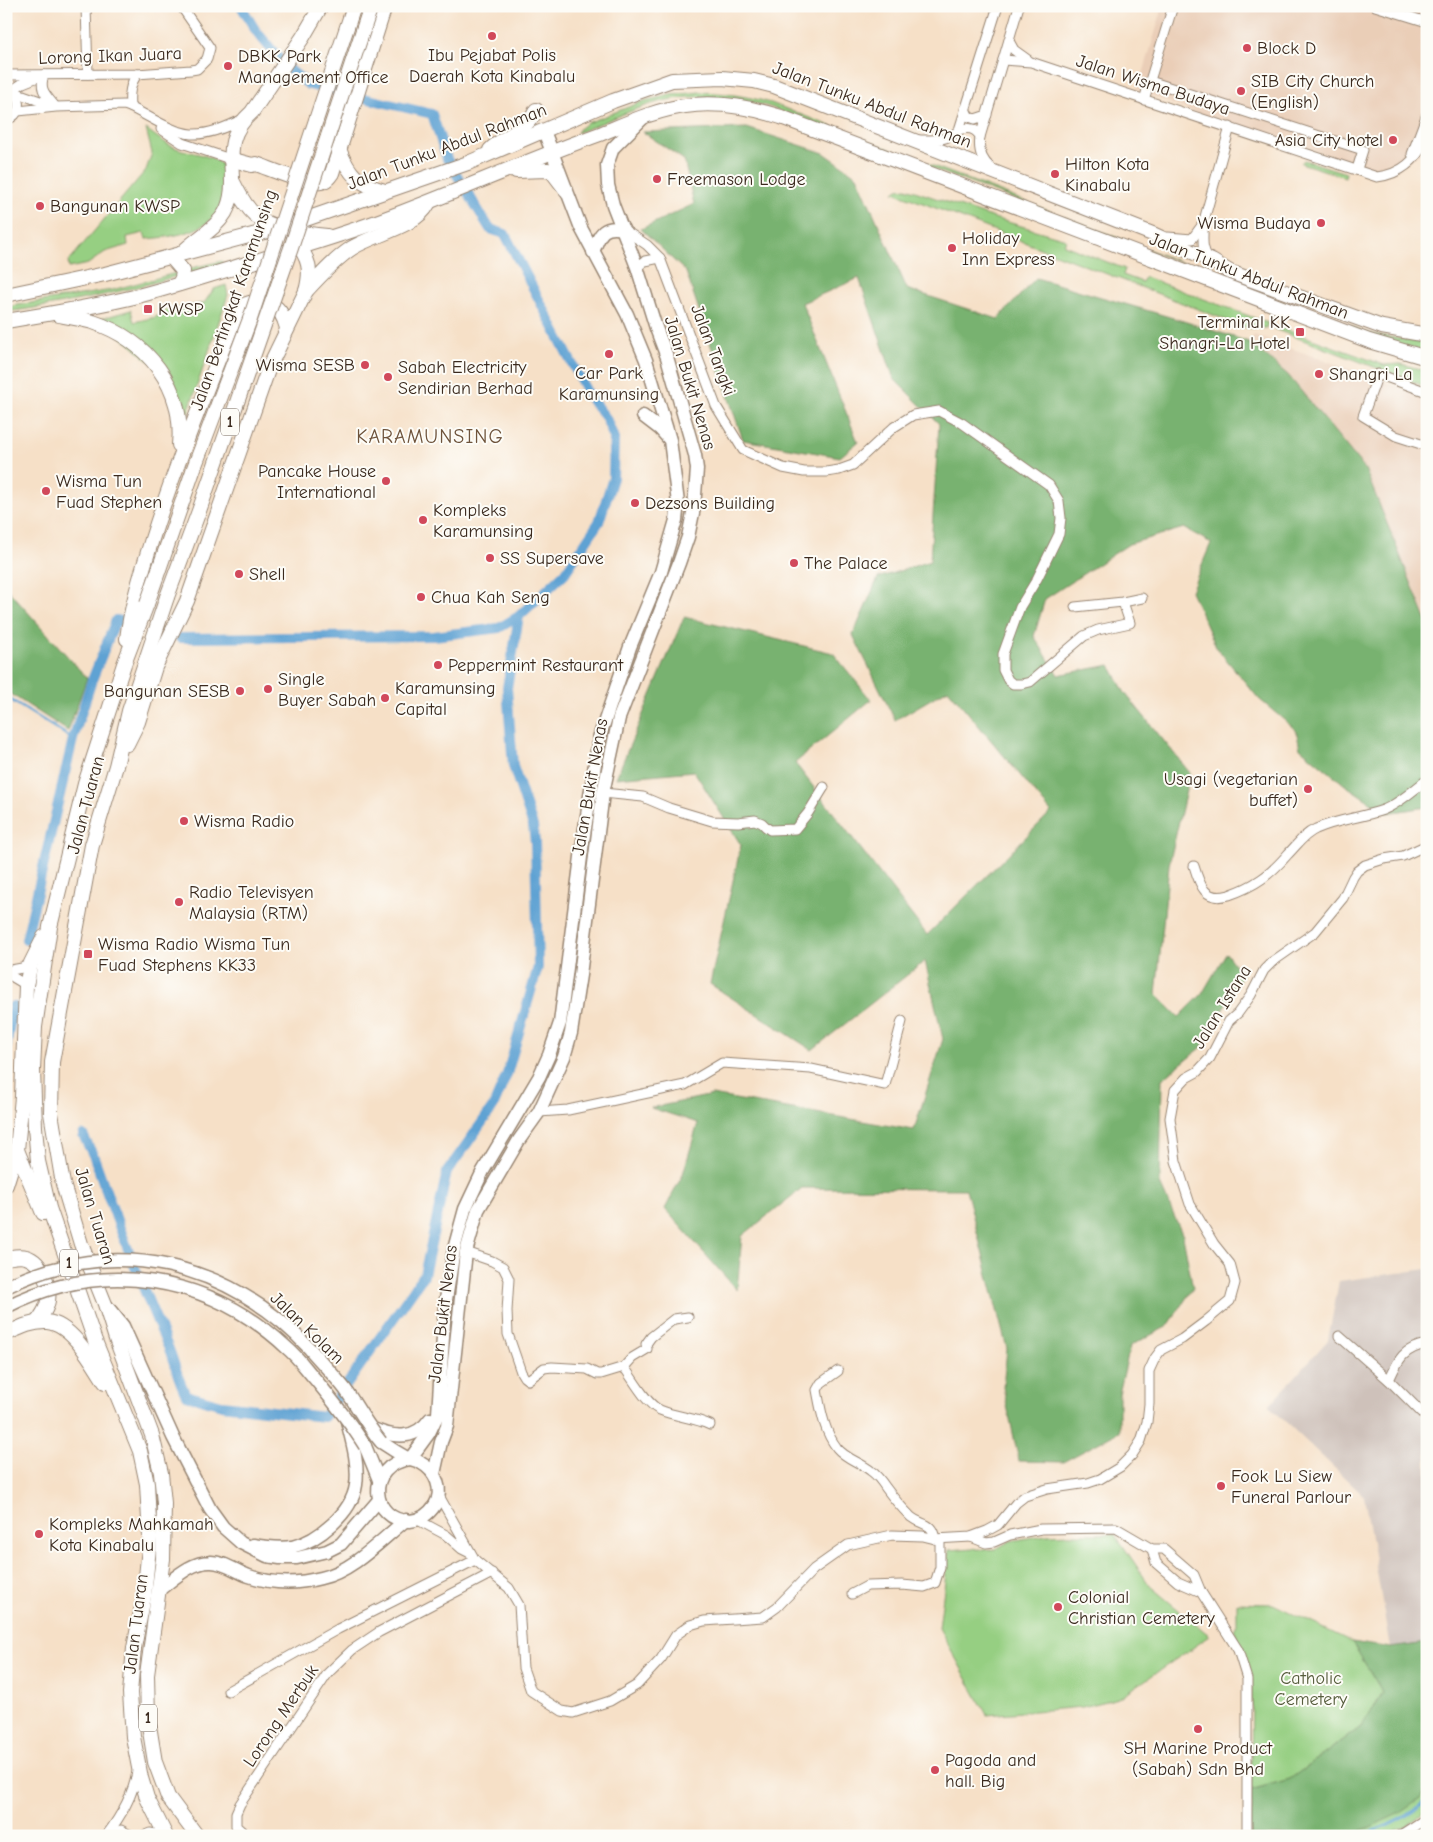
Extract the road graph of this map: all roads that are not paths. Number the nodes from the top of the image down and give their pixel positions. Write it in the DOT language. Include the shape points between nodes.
graph roads {
  1 [pos="86,6"];
  2 [pos="181,6"];
  3 [pos="321,6"];
  4 [pos="354,6"];
  5 [pos="371,6"];
  6 [pos="385,6"];
  7 [pos="998,6"];
  8 [pos="1019,6"];
  9 [pos="1173,6"];
  10 [pos="1375,6"];
  11 [pos="1427,22"];
  12 [pos="1009,42"];
  13 [pos="1003,60"];
  14 [pos="1031,62"];
  15 [pos="88,74"];
  16 [pos="137,74"];
  17 [pos="6,75"];
  18 [pos="44,75"];
  19 [pos="1150,81"];
  20 [pos="9,90"];
  21 [pos="1144,100"];
  22 [pos="56,107"];
  23 [pos="132,108"];
  24 [pos="966,109"];
  25 [pos="536,110"];
  26 [pos="18,111"];
  27 [pos="1427,114"];
  28 [pos="987,115"];
  29 [pos="245,118"];
  30 [pos="644,118"];
  31 [pos="6,120"];
  32 [pos="1230,127"];
  33 [pos="959,130"];
  34 [pos="544,131"];
  35 [pos="980,137"];
  36 [pos="234,138"];
  37 [pos="911,140"];
  38 [pos="1426,142"];
  39 [pos="339,149"];
  40 [pos="552,152"];
  41 [pos="485,156"];
  42 [pos="230,159"];
  43 [pos="256,164"];
  44 [pos="1407,165"];
  45 [pos="1357,169"];
  46 [pos="508,171"];
  47 [pos="994,171"];
  48 [pos="232,179"];
  49 [pos="566,190"];
  50 [pos="385,191"];
  51 [pos="430,201"];
  52 [pos="1203,224"];
  53 [pos="283,227"];
  54 [pos="623,229"];
  55 [pos="1155,236"];
  56 [pos="330,237"];
  57 [pos="300,247"];
  58 [pos="593,252"];
  59 [pos="175,256"];
  60 [pos="660,258"];
  61 [pos="1212,261"];
  62 [pos="637,268"];
  63 [pos="179,284"];
  64 [pos="306,291"];
  65 [pos="6,295"];
  66 [pos="53,314"];
  67 [pos="6,321"];
  68 [pos="1427,325"];
  69 [pos="288,328"];
  70 [pos="656,328"];
  71 [pos="1382,328"];
  72 [pos="1427,335"];
  73 [pos="1427,358"];
  74 [pos="1427,392"];
  75 [pos="661,409"];
  76 [pos="643,416"];
  77 [pos="670,440"];
  78 [pos="1427,446"];
  79 [pos="178,461"];
  80 [pos="167,597"];
  81 [pos="1142,598"];
  82 [pos="1123,602"];
  83 [pos="147,604"];
  84 [pos="1075,607"];
  85 [pos="124,664"];
  86 [pos="116,766"];
  87 [pos="1427,780"];
  88 [pos="824,787"];
  89 [pos="603,793"];
  90 [pos="1427,845"];
  91 [pos="1194,866"];
  92 [pos="50,927"];
  93 [pos="31,963"];
  94 [pos="6,972"];
  95 [pos="26,985"];
  96 [pos="902,1021"];
  97 [pos="539,1112"];
  98 [pos="17,1150"];
  99 [pos="6,1185"];
  100 [pos="466,1252"];
  101 [pos="6,1258"];
  102 [pos="6,1287"];
  103 [pos="106,1304"];
  104 [pos="6,1307"];
  105 [pos="688,1317"];
  106 [pos="38,1322"];
  107 [pos="6,1334"];
  108 [pos="1339,1336"];
  109 [pos="95,1341"];
  110 [pos="1427,1344"];
  111 [pos="624,1367"];
  112 [pos="838,1371"];
  113 [pos="1389,1380"];
  114 [pos="438,1400"];
  115 [pos="123,1407"];
  116 [pos="1427,1418"];
  117 [pos="710,1425"];
  118 [pos="387,1439"];
  119 [pos="359,1446"];
  120 [pos="410,1459"];
  121 [pos="434,1474"];
  122 [pos="379,1480"];
  123 [pos="438,1494"];
  124 [pos="379,1500"];
  125 [pos="411,1520"];
  126 [pos="971,1537"];
  127 [pos="938,1539"];
  128 [pos="241,1543"];
  129 [pos="1152,1549"];
  130 [pos="473,1556"];
  131 [pos="492,1573"];
  132 [pos="160,1589"];
  133 [pos="1201,1592"];
  134 [pos="852,1594"];
  135 [pos="228,1691"];
  136 [pos="138,1767"];
  137 [pos="1427,1818"];
  138 [pos="106,1836"];
  139 [pos="111,1836"];
  140 [pos="132,1836"];
  141 [pos="143,1836"];
  142 [pos="166,1836"];
  143 [pos="197,1836"];
  144 [pos="247,1836"];
  145 [pos="1247,1836"];
  146 [pos="1399,1836"];
  1 -- 15 [label="street"];
  2 -- 16 [label="street, Lorong Ikan Juara" via="209,44 208,59 191,70"];
  3 -- 29 [label="main road" via="303,37"];
  4 -- 83 [label="main road, Jalan Bertingkat Karamunsing / 1, bridge" via="250,319"];
  5 -- 80 [label="main road, Jalan Bertingkat Karamunsing / 1, bridge" via="291,248"];
  6 -- 39 [label="main road"];
  7 -- 24 [label="street"];
  8 -- 12 [label="street"];
  9 -- 19 [label="street"];
  10 -- 11 [label="street"];
  12 -- 13 [label="street"];
  12 -- 14 [label="street, Jalan Wisma Budaya" via="1017,53"];
  13 -- 14 [label="street, Jalan Wisma Budaya"];
  13 -- 28 [label="street"];
  14 -- 21 [label="street, Jalan Wisma Budaya"];
  15 -- 16 [label="street, Lorong Ikan Juara"];
  15 -- 18 [label="street, Lorong Ikan Juara"];
  16 -- 23 [label="street" via="129,95"];
  17 -- 18 [label="street, Lorong Ikan Juara"];
  18 -- 20 [label="street"];
  18 -- 22 [label="street" via="43,89"];
  19 -- 21 [label="street"];
  19 -- 45 [label="street" via="1363,150"];
  20 -- 22 [label="street"];
  20 -- 26 [label="street" via="19,101"];
  21 -- 32 [label="street, Jalan Wisma Budaya"];
  22 -- 23 [label="street"];
  22 -- 26 [label="street"];
  23 -- 29 [label="street" via="172,130 192,134 220,130"];
  23 -- 42 [label="street" via="182,143"];
  24 -- 28 [label="street" via="969,117 975,119"];
  24 -- 33 [label="street"];
  25 -- 41 [label="main road" via="527,124 496,144"];
  26 -- 31 [label="street"];
  27 -- 44 [label="street"];
  28 -- 35 [label="street"];
  29 -- 36 [label="main road"];
  30 -- 40 [label="main road, Jalan Tunku Abdul Rahman"];
  30 -- 54 [label="main road, Jalan Bukit Nenas" via="614,148 607,164 608,185"];
  30 -- 73 [label="main road, Jalan Tunku Abdul Rahman" via="683,106 706,104 735,105 765,112 1369,342"];
  32 -- 45 [label="street, Jalan Wisma Budaya"];
  32 -- 52 [label="street"];
  33 -- 35 [label="street" via="975,130"];
  33 -- 37 [label="street" via="943,140"];
  34 -- 37 [label="main road, Jalan Tunku Abdul Rahman" via="672,80 722,78 774,86"];
  34 -- 40 [label="main road, Jalan Bukit Nenas"];
  34 -- 41 [label="main road, Jalan Tunku Abdul Rahman"];
  35 -- 47 [label="street" via="982,160"];
  36 -- 42 [label="main road"];
  36 -- 43 [label="main road" via="244,154"];
  37 -- 47 [label="main road, Jalan Tunku Abdul Rahman"];
  38 -- 44 [label="street"];
  39 -- 43 [label="main road" via="332,173 318,183"];
  39 -- 50 [label="main road" via="352,174 369,186"];
  40 -- 46 [label="main road, Jalan Tunku Abdul Rahman"];
  40 -- 49 [label="main road, Jalan Bukit Nenas"];
  41 -- 50 [label="main road, Jalan Tunku Abdul Rahman"];
  42 -- 43 [label="main road"];
  42 -- 48 [label="main road"];
  44 -- 45 [label="street, Jalan Wisma Budaya" via="1397,173 1377,177"];
  46 -- 49 [label="main road" via="548,170"];
  46 -- 51 [label="main road, Jalan Tunku Abdul Rahman"];
  47 -- 55 [label="main road, Jalan Tunku Abdul Rahman"];
  48 -- 53 [label="main road" via="242,200 252,211 264,222"];
  48 -- 59 [label="main road" via="232,191 218,224"];
  49 -- 58 [label="main road, Jalan Bukit Nenas"];
  50 -- 53 [label="main road, Jalan Tunku Abdul Rahman"];
  51 -- 56 [label="main road, Jalan Tunku Abdul Rahman"];
  51 -- 64 [label="main road" via="424,212 405,224 351,248"];
  52 -- 55 [label="street" via="1192,239"];
  52 -- 61 [label="street" via="1203,248"];
  53 -- 56 [label="main road"];
  53 -- 57 [label="main road"];
  53 -- 59 [label="main road, Jalan Tunku Abdul Rahman"];
  54 -- 58 [label="main road" via="607,228 600,234"];
  54 -- 60 [label="street, Jalan Tangki" via="647,244"];
  54 -- 62 [label="main road, Jalan Bukit Nenas"];
  55 -- 61 [label="main road, Jalan Tunku Abdul Rahman"];
  56 -- 57 [label="main road, Jalan Tunku Abdul Rahman"];
  57 -- 63 [label="main road, Jalan Tunku Abdul Rahman"];
  57 -- 64 [label="main road" via="309,265"];
  58 -- 75 [label="main road, Jalan Bukit Nenas" via="627,314"];
  59 -- 63 [label="main road" via="183,272"];
  59 -- 65 [label="main road, Jalan Tunku Abdul Rahman"];
  60 -- 62 [label="street" via="645,261"];
  60 -- 82 [label="street, Jalan Tangki" via="716,406 743,450 783,468 804,472 839,470 853,466 906,419 939,411 1049,485 1058,501 1059,534 1020,607 1003,654 1003,670 1013,684 1030,682 1084,636 1130,623"];
  61 -- 71 [label="main road, Jalan Tunku Abdul Rahman" via="1230,272"];
  62 -- 70 [label="main road, Jalan Bukit Nenas"];
  63 -- 66 [label="main road, Jalan Tunku Abdul Rahman"];
  64 -- 69 [label="main road"];
  66 -- 67 [label="main road, Jalan Tunku Abdul Rahman"];
  66 -- 79 [label="main road" via="93,322 124,335 142,349 165,376 178,410 181,429"];
  68 -- 71 [label="main road" via="1402,324"];
  69 -- 79 [label="main road" via="284,316 266,301 252,301 239,307"];
  69 -- 86 [label="main road" via="270,367 186,601 155,667 138,722"];
  70 -- 75 [label="main road" via="671,397"];
  70 -- 89 [label="main road, Jalan Bukit Nenas" via="695,455 694,508 679,563 619,718"];
  71 -- 72 [label="main road, Jalan Tunku Abdul Rahman"];
  74 -- 78 [label="street" via="1378,374 1364,416 1396,436"];
  75 -- 77 [label="main road, Jalan Bukit Nenas"];
  76 -- 77 [label="main road"];
  77 -- 114 [label="main road, Jalan Bukit Nenas" via="678,503 676,520 661,572 630,647 599,738 560,1023 539,1078 483,1171 465,1210 454,1249 445,1306"];
  79 -- 85 [label="main road" via="142,570 128,626"];
  80 -- 86 [label="main road, Jalan Tuaran / 1" via="129,711"];
  81 -- 82 [label="street"];
  82 -- 84 [label="street"];
  83 -- 85 [label="main road, Jalan Tuaran / 1"];
  85 -- 92 [label="main road, Jalan Tuaran / 1" via="85,784"];
  86 -- 103 [label="main road, Jalan Tuaran / 1" via="92,845 74,940 52,1062 51,1113 63,1184 81,1244"];
  87 -- 91 [label="street" via="1384,810 1325,826 1305,835 1272,871 1251,887 1219,898 1208,894 1200,886"];
  88 -- 89 [label="street" via="795,829 789,830 770,830 755,820 712,821 643,797"];
  89 -- 97 [label="main road, Jalan Bukit Nenas" via="571,1033 564,1057"];
  90 -- 126 [label="street, Jalan Istana" via="1404,856 1365,865 1357,871 1343,898 1315,932 1264,970 1251,995 1229,1021 1210,1058 1175,1090 1170,1118 1179,1170 1190,1204 1230,1264 1235,1283 1230,1301 1194,1330 1161,1350 1155,1358 1148,1371 1147,1422 1132,1455 1100,1479 1025,1496 998,1525"];
  92 -- 93 [label="main road"];
  92 -- 109 [label="main road, Jalan Tuaran / 1" via="35,1027 33,1070 38,1161 49,1208"];
  93 -- 94 [label="street"];
  93 -- 95 [label="main road"];
  94 -- 95 [label="street"];
  95 -- 98 [label="main road"];
  96 -- 97 [label="street" via="885,1085 811,1069 722,1063 685,1085 568,1110"];
  97 -- 100 [label="main road, Jalan Bukit Nenas" via="478,1210"];
  98 -- 99 [label="main road"];
  98 -- 109 [label="main road"];
  100 -- 111 [label="street" via="492,1261 503,1268 509,1279 508,1334 521,1372 528,1380 544,1368 587,1369 602,1374"];
  100 -- 121 [label="main road, Jalan Bukit Nenas" via="447,1426"];
  101 -- 106 [label="main road" via="26,1257 36,1263 44,1276 48,1304"];
  102 -- 118 [label="main road, Jalan Kolam, bridge" via="56,1268 112,1259 170,1266 208,1276 252,1299 302,1342 344,1389 369,1427"];
  103 -- 128 [label="main road" via="123,1326 210,1509"];
  103 -- 132 [label="main road, Jalan Tuaran / 1" via="152,1435 161,1474 164,1533"];
  104 -- 119 [label="main road, Jalan Kolam, bridge" via="50,1289 88,1280 152,1280 174,1284 222,1303 264,1328 296,1356 346,1416"];
  105 -- 111 [label="street" via="674,1319 651,1337 646,1344 648,1349"];
  106 -- 107 [label="main road"];
  106 -- 115 [label="main road" via="58,1325 79,1342"];
  108 -- 113 [label="street"];
  109 -- 115 [label="main road, Jalan Tuaran / 1"];
  110 -- 113 [label="street" via="1419,1345 1399,1358"];
  111 -- 117 [label="street" via="658,1410"];
  112 -- 127 [label="street" via="821,1383 817,1390 824,1426 836,1447 874,1472 913,1519 930,1526"];
  113 -- 116 [label="street"];
  114 -- 118 [label="main road" via="430,1419 420,1431"];
  114 -- 120 [label="main road, Jalan Bukit Nenas" via="434,1424"];
  115 -- 136 [label="main road, Jalan Tuaran / 1" via="140,1451 147,1484 150,1538 130,1693"];
  118 -- 120 [label="main road, Jalan Kolam"];
  119 -- 122 [label="main road, Jalan Kolam"];
  119 -- 128 [label="main road" via="356,1486 348,1505 332,1525 292,1547 266,1548"];
  120 -- 121 [label="main road" via="428,1467"];
  120 -- 122 [label="main road" via="391,1465"];
  121 -- 123 [label="main road"];
  122 -- 124 [label="main road"];
  123 -- 125 [label="main road" via="430,1512"];
  123 -- 130 [label="street, Jalan Istana"];
  124 -- 125 [label="main road" via="392,1516"];
  124 -- 128 [label="main road" via="341,1544 327,1551 297,1558 280,1558 267,1556"];
  125 -- 130 [label="street, Jalan Istana" via="446,1535"];
  125 -- 132 [label="main road" via="348,1567 323,1578 298,1583 271,1582 209,1562 189,1568"];
  126 -- 127 [label="street, Jalan Istana"];
  126 -- 129 [label="street" via="994,1542 1041,1529 1116,1528"];
  127 -- 131 [label="street, Jalan Istana" via="892,1535 848,1545 814,1569 763,1617 690,1625 676,1635 661,1659 637,1685 610,1700 573,1713 562,1712 531,1690 523,1668 519,1605 509,1588"];
  127 -- 134 [label="street" via="940,1567 936,1583 924,1587 867,1586"];
  129 -- 133 [label="street" via="1156,1563 1178,1582"];
  129 -- 133 [label="street" via="1164,1549 1194,1575"];
  130 -- 131 [label="street, Jalan Istana"];
  130 -- 135 [label="street"];
  131 -- 144 [label="street, Lorong Merbuk" via="380,1632 352,1650 328,1672 240,1804 236,1826"];
  132 -- 143 [label="main road, Jalan Tuaran / 1" via="147,1675 148,1719 155,1762 168,1797"];
  133 -- 145 [label="street" via="1238,1650 1247,1679"];
  136 -- 138 [label="street" via="129,1800"];
  136 -- 142 [label="main road, Jalan Tuaran / 1" via="147,1798"];
  137 -- 146 [label="street"];
  139 -- 140 [label="street" via="121,1830"];
  141 -- 142 [label="street" via="150,1833"];
}
